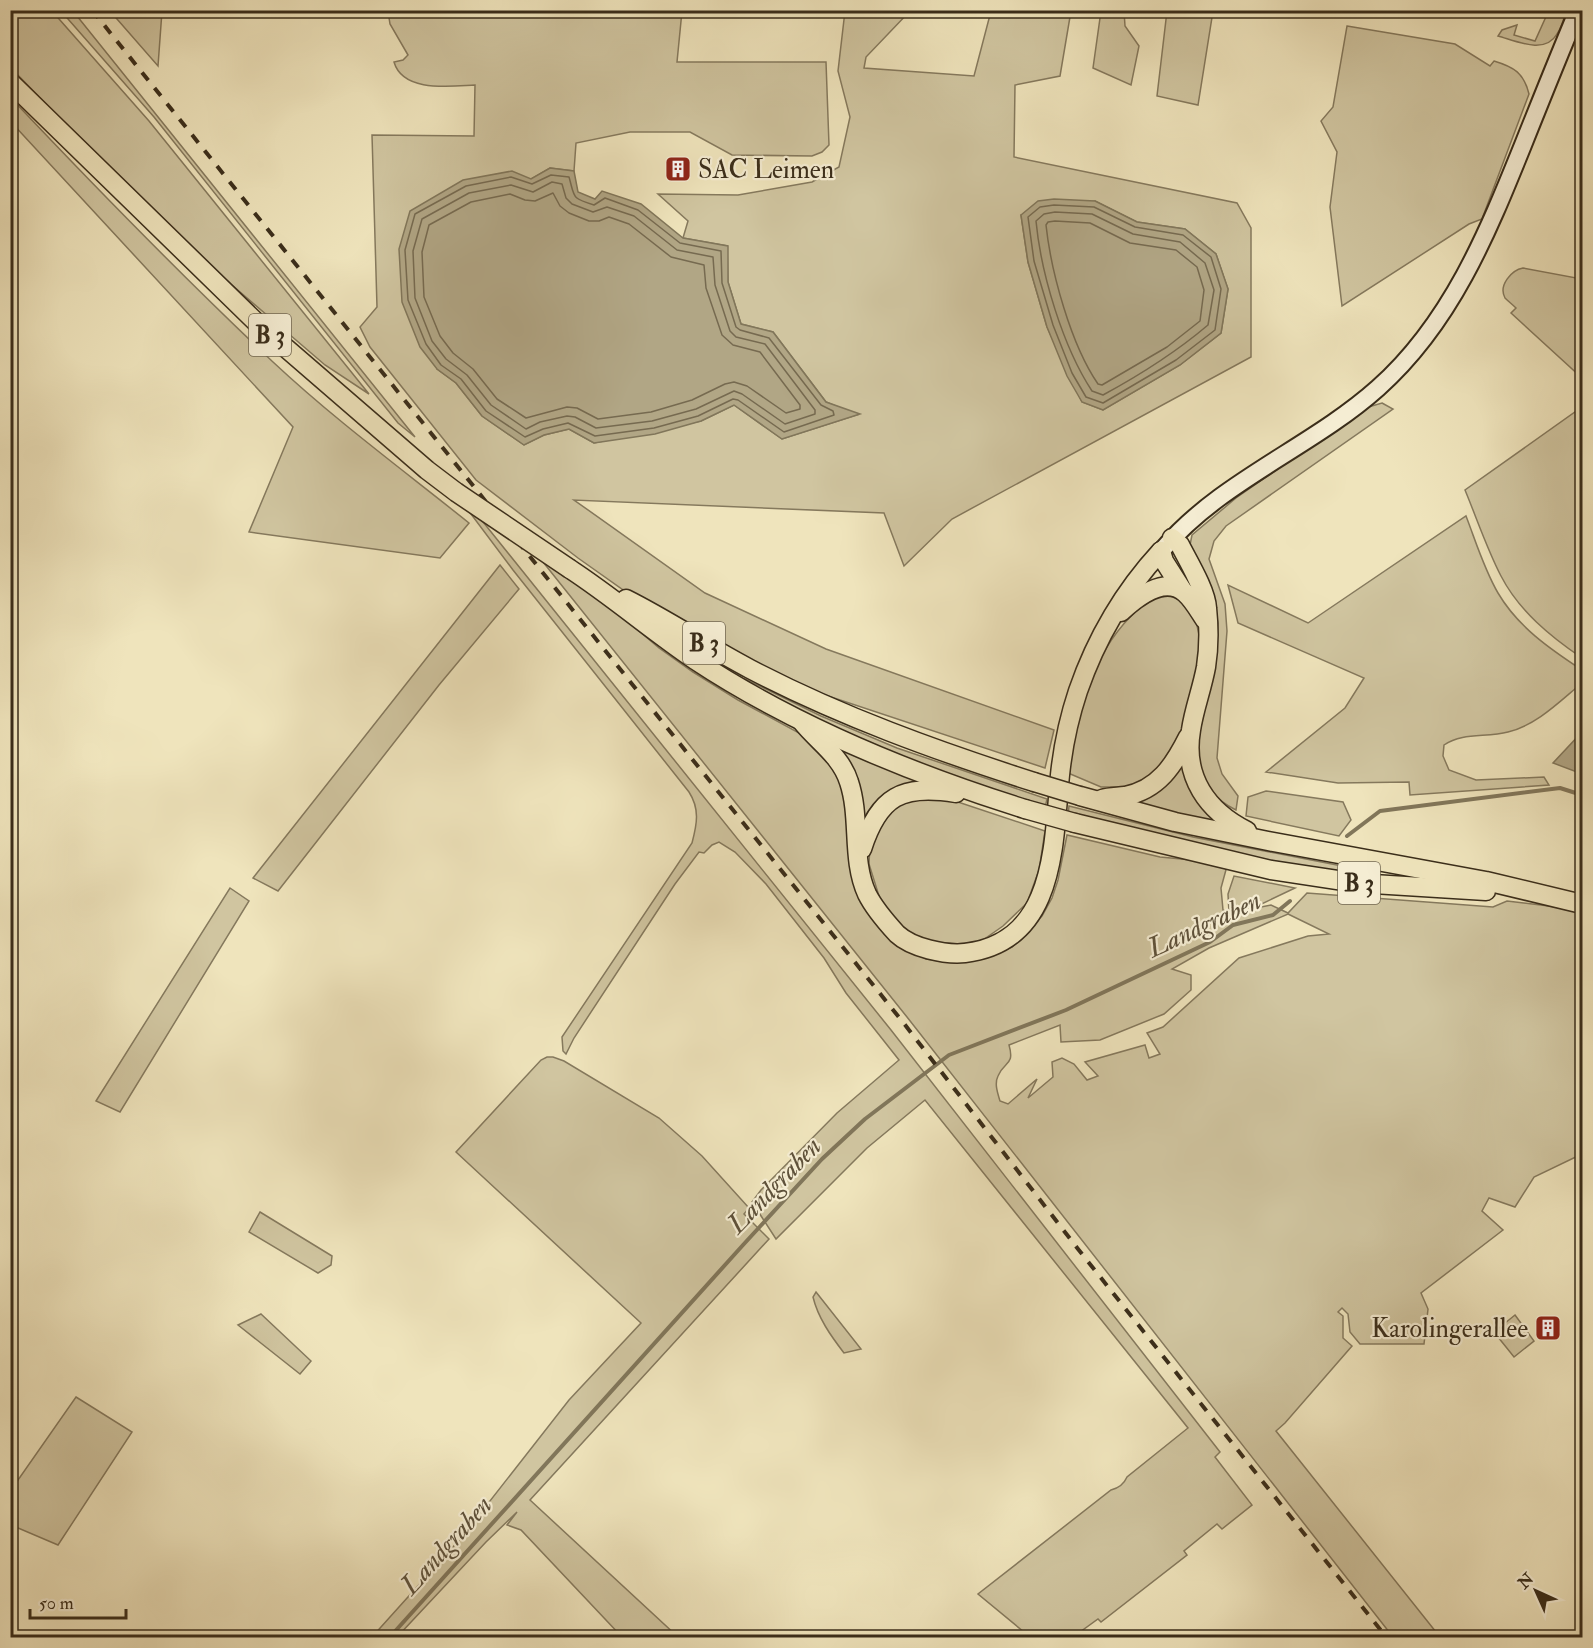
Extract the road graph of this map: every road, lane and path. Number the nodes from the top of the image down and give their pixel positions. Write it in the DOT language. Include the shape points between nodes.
graph roads {
  1 [pos="1578,10"];
  2 [pos="10,82"];
  3 [pos="1167,545"];
  4 [pos="592,583"];
  5 [pos="1183,591"];
  6 [pos="1207,624"];
  7 [pos="1107,626"];
  8 [pos="802,722"];
  9 [pos="1190,732"];
  10 [pos="987,797"];
  11 [pos="1087,798"];
  12 [pos="1268,841"];
  13 [pos="859,856"];
  14 [pos="1536,894"];
  15 [pos="1582,904"];
  1 -- 3 [label="main road" via="1502,198 1456,293 1432,327 1379,387 1351,411 1227,493"];
  2 -- 4 [label="main road, B 3, bridge" via="257,323 427,470"];
  3 -- 5 [label="main road" via="1164,561"];
  3 -- 6 [label="main road" via="1180,545 1208,605"];
  3 -- 7 [label="main road" via="1129,590"];
  4 -- 8 [label="main road, B 3" via="696,661"];
  4 -- 11 [label="main road, B 3, bridge" via="750,669 831,706 924,746"];
  5 -- 6 [label="main road"];
  5 -- 7 [label="main road" via="1172,587 1145,592"];
  6 -- 9 [label="main road" via="1208,652"];
  7 -- 13 [label="main road" via="1086,669 1070,719 1047,883 1019,928 982,950 954,954 929,950 899,936 876,910 861,875"];
  8 -- 10 [label="main road, B 3" via="885,759"];
  8 -- 13 [label="main road" via="828,747 849,780"];
  9 -- 11 [label="main road" via="1177,758 1151,786 1132,794"];
  9 -- 12 [label="main road" via="1192,769 1206,799 1230,822"];
  10 -- 13 [label="main road" via="937,790 916,790 897,796 876,815"];
  10 -- 14 [label="main road, B 3, bridge" via="1075,824 1271,870 1358,883"];
  11 -- 12 [label="main road, B 3" via="1175,822"];
  12 -- 14 [label="main road, B 3" via="1486,881"];
  14 -- 15 [label="main road, B 3"];
}
